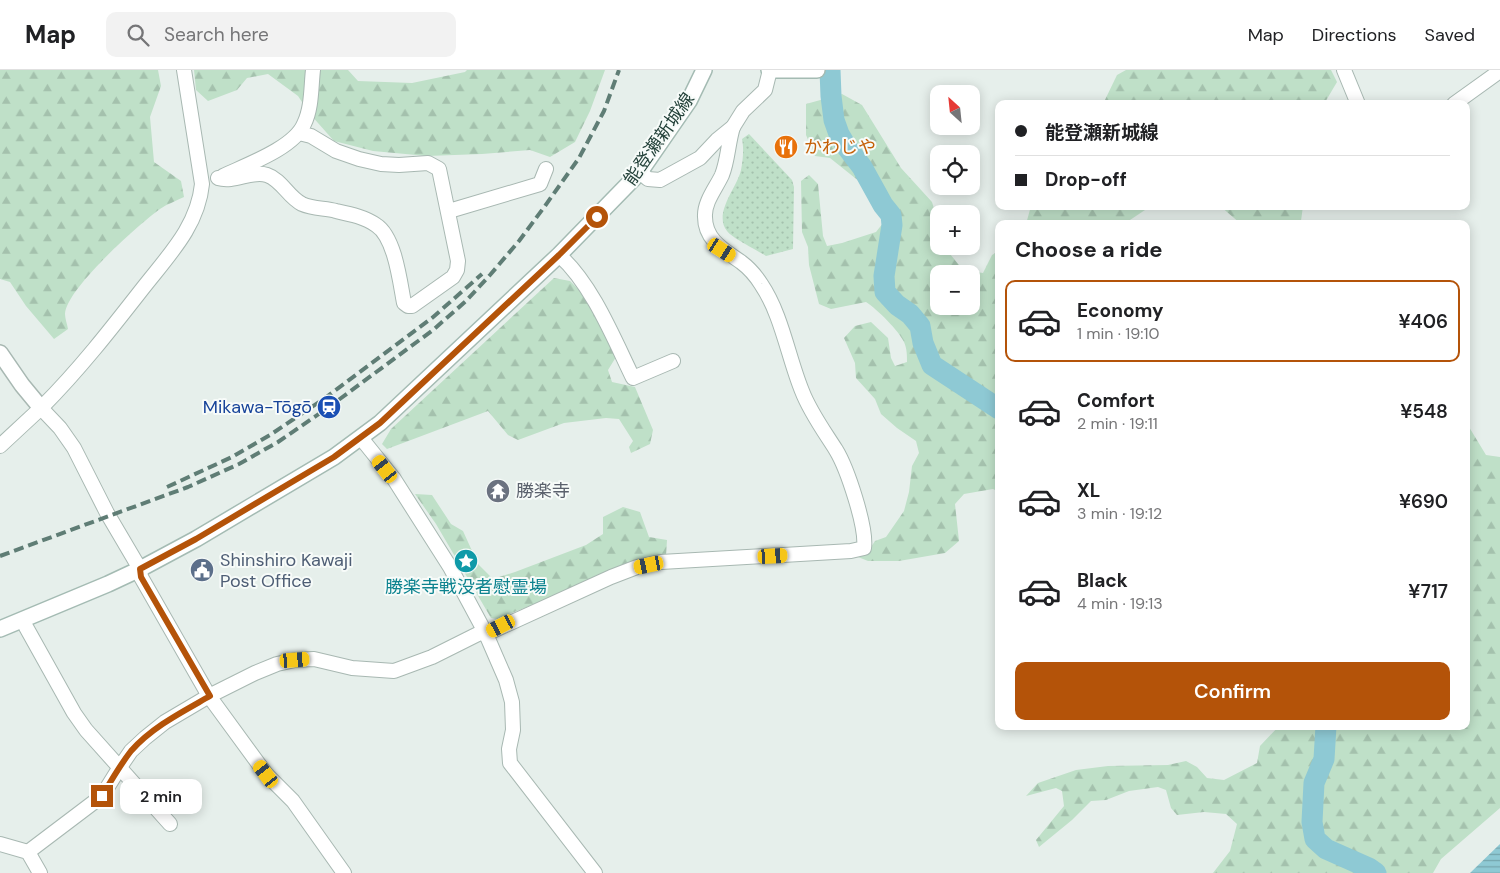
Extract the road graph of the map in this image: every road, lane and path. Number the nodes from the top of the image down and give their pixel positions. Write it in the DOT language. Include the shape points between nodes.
graph roads {
  1 [pos="184,70"];
  2 [pos="313,70"];
  3 [pos="704,70"];
  4 [pos="770,70"];
  5 [pos="816,70"];
  6 [pos="1344,70"];
  7 [pos="1500,72"];
  8 [pos="1356,100"];
  9 [pos="1460,100"];
  10 [pos="733,127"];
  11 [pos="299,133"];
  12 [pos="546,169"];
  13 [pos="640,172"];
  14 [pos="218,178"];
  15 [pos="202,184"];
  16 [pos="449,212"];
  17 [pos="559,255"];
  18 [pos="0,353"];
  19 [pos="673,360"];
  20 [pos="41,408"];
  21 [pos="361,438"];
  22 [pos="0,446"];
  23 [pos="140,569"];
  24 [pos="23,620"];
  25 [pos="0,629"];
  26 [pos="486,634"];
  27 [pos="210,696"];
  28 [pos="120,767"];
  29 [pos="170,824"];
  30 [pos="0,844"];
  31 [pos="28,852"];
  32 [pos="40,873"];
  33 [pos="344,873"];
  34 [pos="595,873"];
  1 -- 15 [label="street"];
  2 -- 11 [label="street" via="308,111"];
  3 -- 13 [label="main road, 能登瀬新城線" via="689,101"];
  4 -- 5 [label="main road"];
  4 -- 10 [label="street" via="765,90 743,111"];
  6 -- 8 [label="street"];
  7 -- 9 [label="street"];
  10 -- 13 [label="street" via="700,158 660,180 648,179"];
  10 -- 26 [label="street" via="723,173 704,217 707,231 713,241 752,272 762,286 780,326 802,392 846,472 862,524 864,548 661,562 636,567"];
  11 -- 14 [label="street" via="284,146"];
  11 -- 16 [label="street" via="359,159 381,164 432,164 439,168"];
  12 -- 16 [label="street" via="540,184"];
  13 -- 17 [label="main road, 能登瀬新城線"];
  14 -- 15 [label="street"];
  14 -- 16 [label="street" via="266,175 303,204 364,218 377,225 389,243 404,303 408,306 439,288 457,270"];
  15 -- 20 [label="street" via="195,214 185,233 78,369"];
  17 -- 19 [label="street" via="570,264 589,292 633,378"];
  17 -- 21 [label="main road, 能登瀬新城線"];
  18 -- 20 [label="main road"];
  20 -- 22 [label="street"];
  20 -- 23 [label="street" via="74,448"];
  21 -- 23 [label="main road, 能登瀬新城線" via="196,539"];
  21 -- 26 [label="street" via="394,480 450,567"];
  23 -- 24 [label="main road, 能登瀬新城線"];
  23 -- 27 [label="street" via="141,577"];
  24 -- 25 [label="main road, 能登瀬新城線"];
  24 -- 28 [label="street" via="74,713"];
  26 -- 27 [label="street" via="480,633 394,671 352,668 314,659 276,664"];
  26 -- 34 [label="street" via="512,702 510,763"];
  27 -- 28 [label="street" via="165,722 131,751"];
  27 -- 33 [label="street" via="266,774 293,801"];
  28 -- 29 [label="street"];
  28 -- 31 [label="street" via="102,796"];
  30 -- 31 [label="street"];
  31 -- 32 [label="street"];
}
